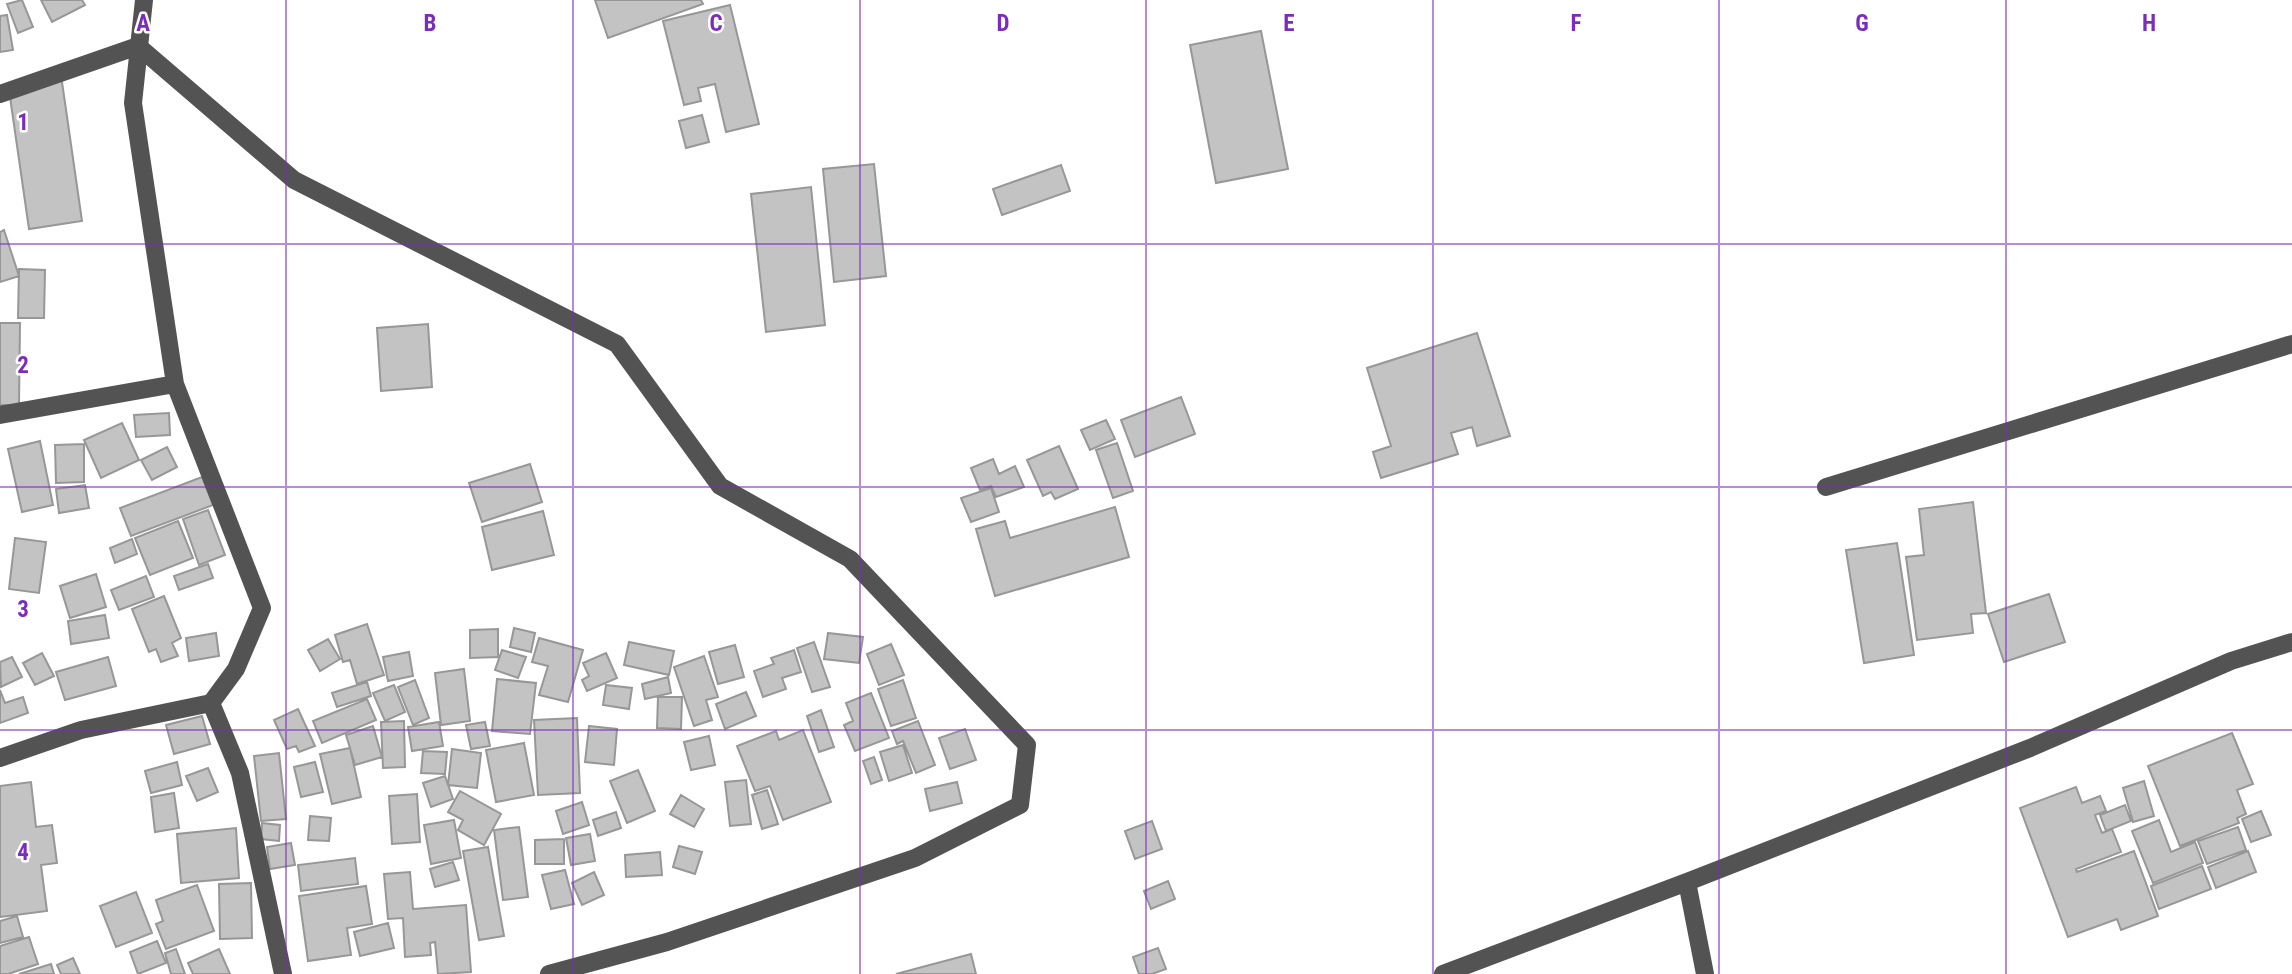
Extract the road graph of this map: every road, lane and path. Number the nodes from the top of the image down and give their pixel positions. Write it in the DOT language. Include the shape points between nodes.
graph roads {
  1 [pos="144,0"];
  2 [pos="138,46"];
  3 [pos="0,94"];
  4 [pos="2292,344"];
  5 [pos="175,384"];
  6 [pos="0,415"];
  7 [pos="1826,486"];
  8 [pos="2292,642"];
  9 [pos="211,703"];
  10 [pos="0,758"];
  11 [pos="1687,882"];
  12 [pos="283,974"];
  13 [pos="549,974"];
  14 [pos="1443,974"];
  15 [pos="1705,974"];
  1 -- 2 [label="street"];
  2 -- 3 [label="street"];
  2 -- 5 [label="street" via="134,103"];
  2 -- 13 [label="street" via="294,180 617,344 720,486 850,559 1027,745 1020,805 915,858 667,942"];
  4 -- 7 [label="street"];
  5 -- 6 [label="street"];
  5 -- 9 [label="street" via="262,608 236,669"];
  8 -- 11 [label="street" via="2231,661 2030,748"];
  9 -- 10 [label="street" via="81,730"];
  9 -- 12 [label="street" via="240,773"];
  11 -- 14 [label="street"];
  11 -- 15 [label="street"];
}
